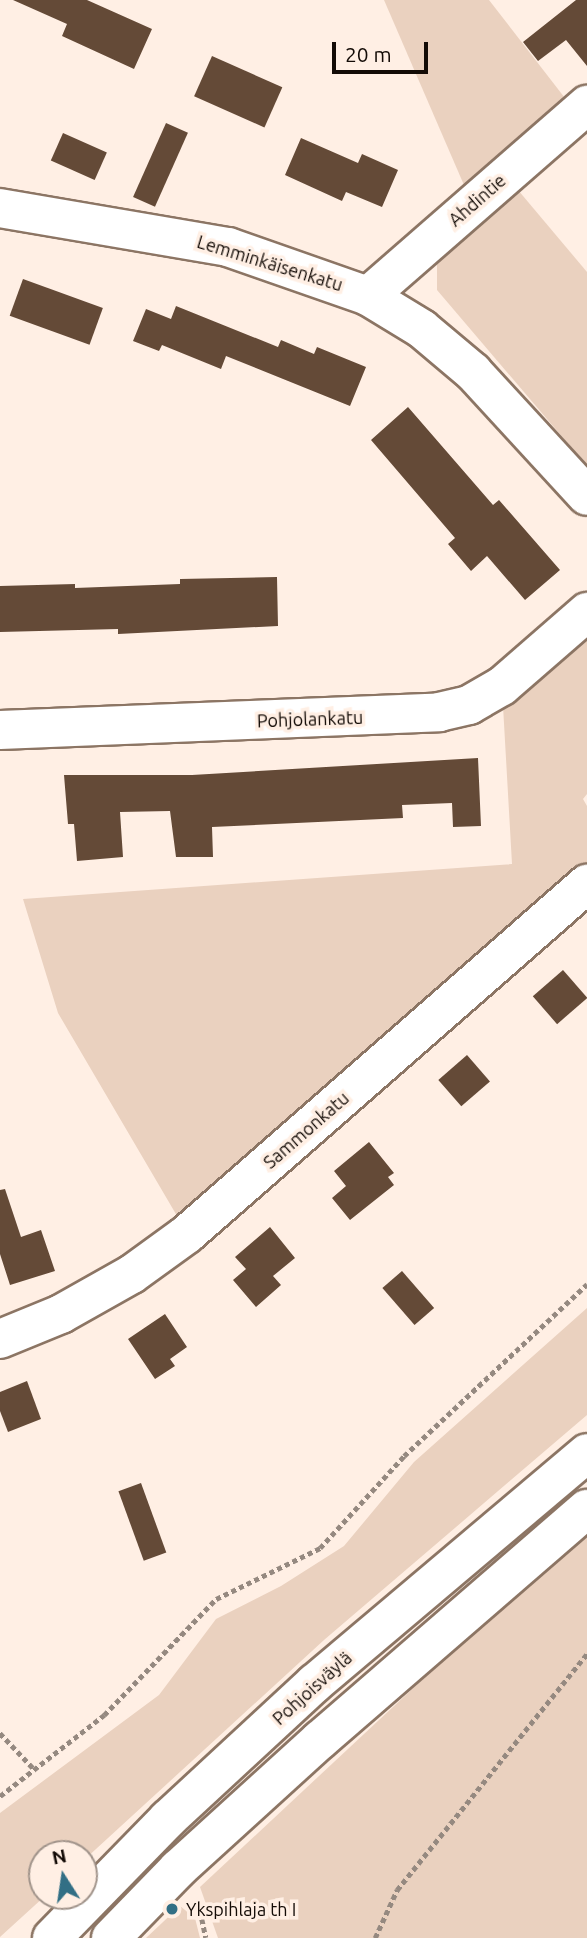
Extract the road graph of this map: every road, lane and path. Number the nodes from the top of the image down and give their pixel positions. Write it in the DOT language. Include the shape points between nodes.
graph roads {
  1 [pos="587,104"];
  2 [pos="0,208"];
  3 [pos="368,296"];
  4 [pos="587,496"];
  5 [pos="587,612"];
  6 [pos="0,730"];
  7 [pos="587,884"];
  8 [pos="587,1284"];
  9 [pos="0,1339"];
  10 [pos="587,1453"];
  11 [pos="587,1509"];
  12 [pos="587,1654"];
  13 [pos="0,1733"];
  14 [pos="35,1770"];
  15 [pos="0,1796"];
  16 [pos="52,1938"];
  17 [pos="111,1938"];
  18 [pos="375,1938"];
  1 -- 3 [label="street, Ahdintie"];
  2 -- 3 [label="street, Lemminkäisenkatu" via="228,247"];
  3 -- 4 [label="street, Lemminkäisenkatu" via="422,329 473,372"];
  5 -- 6 [label="street, Pohjolankatu" via="502,685 469,705 439,712"];
  7 -- 9 [label="street, Sammonkatu" via="187,1234 121,1281 61,1314"];
  8 -- 14 [label="path" via="404,1456 320,1548 216,1599 104,1715"];
  10 -- 16 [label="street, Pohjoisväylä" via="315,1683 168,1819"];
  11 -- 17 [label="street" via="320,1740 178,1869"];
  12 -- 18 [label="path" via="427,1850 397,1891"];
  13 -- 14 [label="path"];
  14 -- 15 [label="path"];
}
